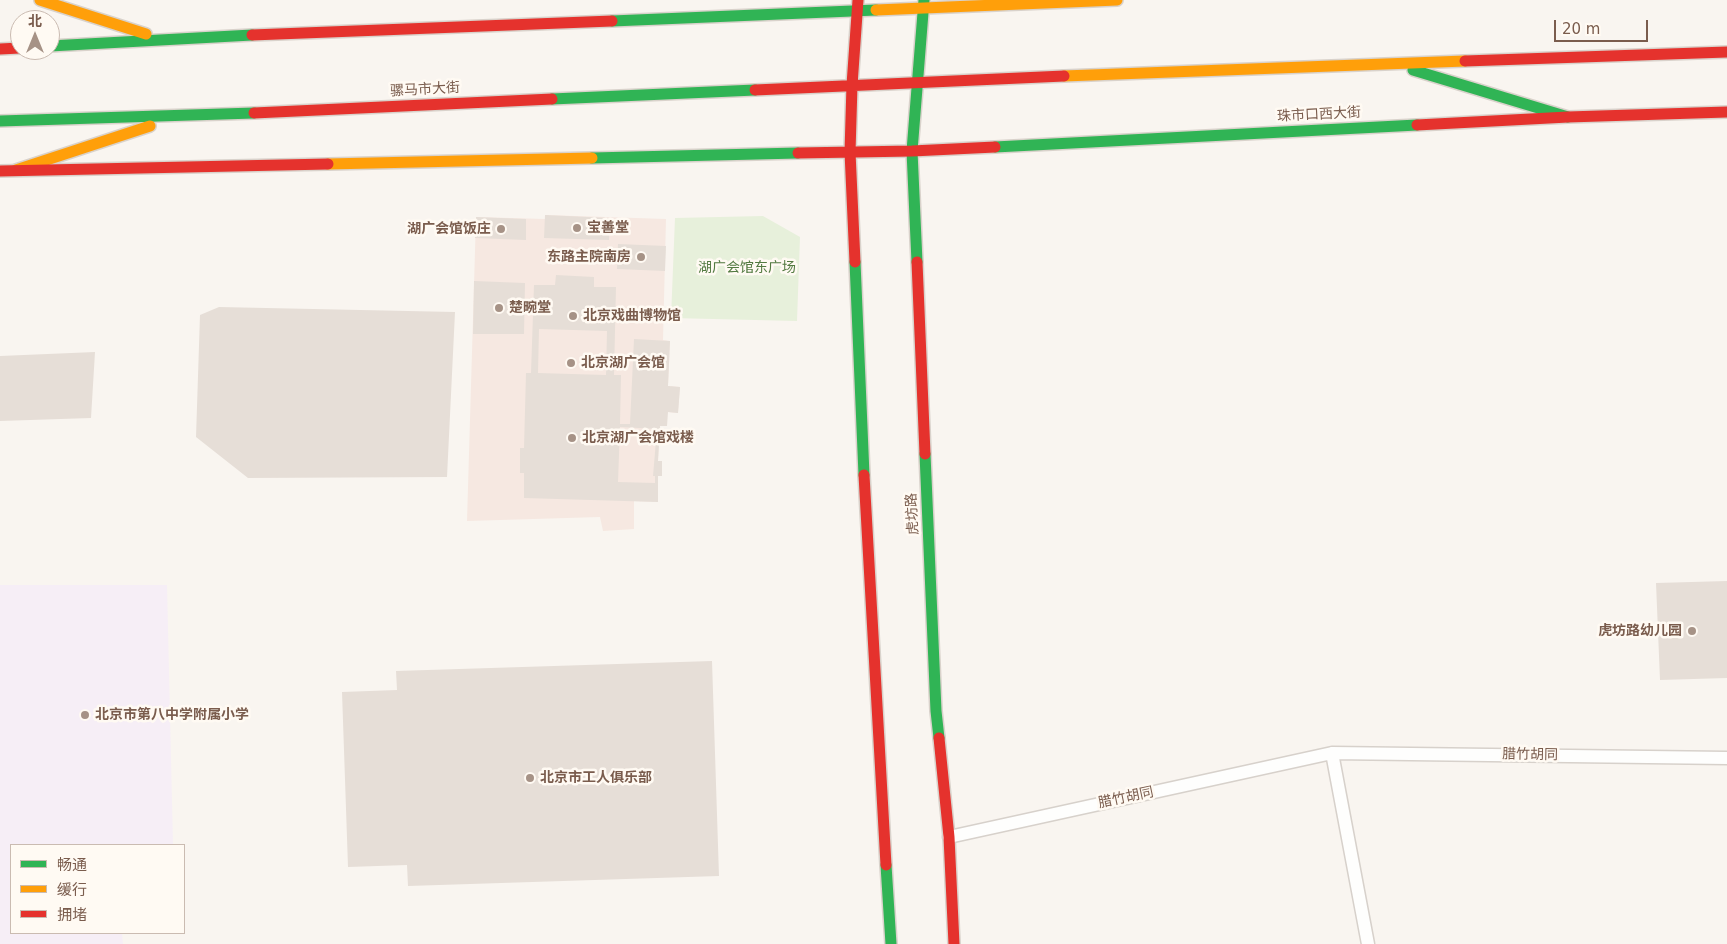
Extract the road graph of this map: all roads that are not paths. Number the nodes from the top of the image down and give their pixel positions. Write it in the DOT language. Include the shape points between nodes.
graph roads {
  1 [pos="40,0"];
  2 [pos="1117,0"];
  3 [pos="924,4"];
  4 [pos="858,6"];
  5 [pos="162,39"];
  6 [pos="60,45"];
  7 [pos="1727,52"];
  8 [pos="1390,62"];
  9 [pos="917,82"];
  10 [pos="852,85"];
  11 [pos="1727,112"];
  12 [pos="179,116"];
  13 [pos="1568,117"];
  14 [pos="0,122"];
  15 [pos="912,151"];
  16 [pos="850,152"];
  17 [pos="16,170"];
  18 [pos="0,171"];
  19 [pos="1332,752"];
  20 [pos="1727,758"];
  21 [pos="949,837"];
  22 [pos="891,944"];
  23 [pos="954,944"];
  24 [pos="1368,944"];
  1 -- 5 [label="main road"];
  2 -- 3 [label="main road"];
  3 -- 4 [label="main road"];
  3 -- 9 [label="main road, 虎坊路"];
  4 -- 5 [label="main road"];
  4 -- 10 [label="main road"];
  5 -- 6 [label="main road"];
  7 -- 8 [label="main road"];
  8 -- 9 [label="main road"];
  8 -- 13 [label="main road"];
  9 -- 10 [label="main road, 骡马市大街"];
  9 -- 15 [label="main road, 虎坊路"];
  10 -- 12 [label="main road, 骡马市大街"];
  10 -- 16 [label="main road"];
  11 -- 13 [label="main road, 珠市口西大街"];
  12 -- 14 [label="main road, 骡马市大街"];
  12 -- 17 [label="main road"];
  13 -- 15 [label="main road, 珠市口西大街"];
  15 -- 16 [label="main road, 珠市口西大街"];
  15 -- 21 [label="main road, 虎坊路" via="936,710"];
  16 -- 17 [label="main road"];
  16 -- 22 [label="main road" via="866,542"];
  17 -- 18 [label="main road"];
  19 -- 20 [label="lane, 腊竹胡同"];
  19 -- 21 [label="lane, 腊竹胡同"];
  19 -- 24 [label="lane"];
  21 -- 23 [label="main road, 虎坊路"];
}
